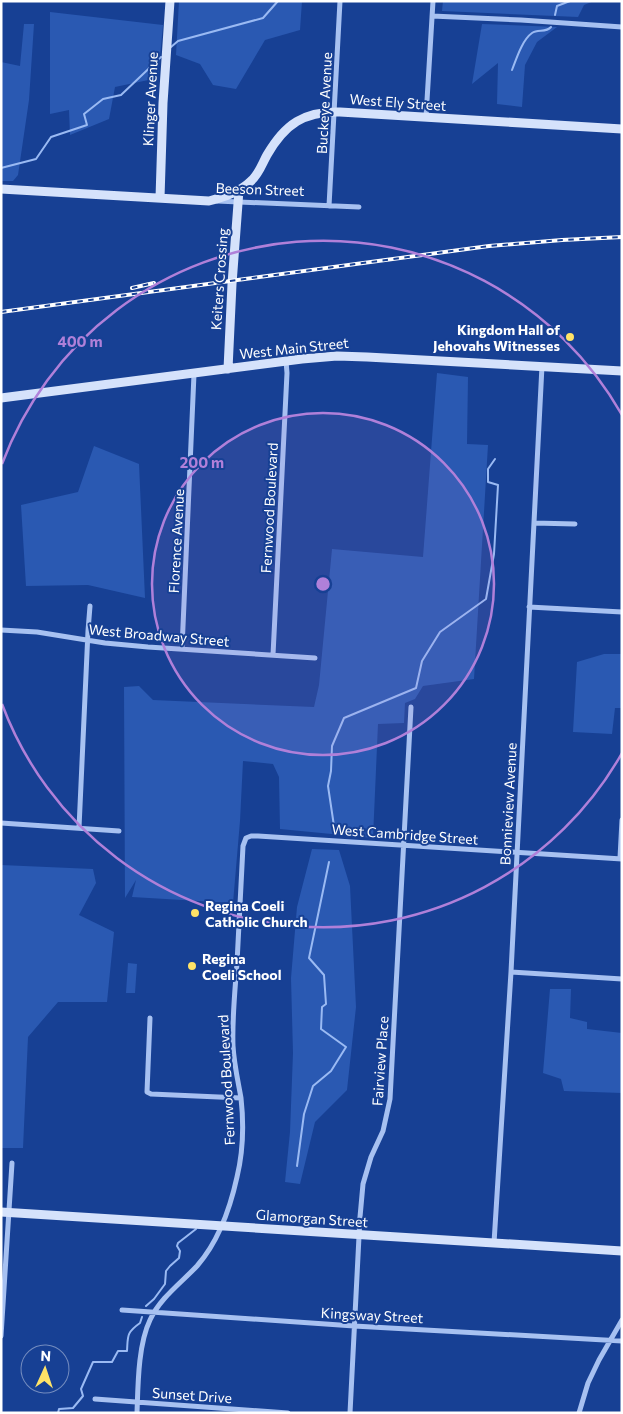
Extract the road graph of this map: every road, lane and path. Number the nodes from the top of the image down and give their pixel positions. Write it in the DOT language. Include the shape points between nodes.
graph roads {
  1 [pos="170,1"];
  2 [pos="340,1"];
  3 [pos="433,1"];
  4 [pos="432,16"];
  5 [pos="622,27"];
  6 [pos="335,112"];
  7 [pos="426,118"];
  8 [pos="622,129"];
  9 [pos="1,189"];
  10 [pos="239,190"];
  11 [pos="160,198"];
  12 [pos="209,201"];
  13 [pos="238,202"];
  14 [pos="328,206"];
  15 [pos="359,207"];
  16 [pos="286,361"];
  17 [pos="542,366"];
  18 [pos="228,369"];
  19 [pos="622,371"];
  20 [pos="194,374"];
  21 [pos="1,398"];
  22 [pos="534,523"];
  23 [pos="575,524"];
  24 [pos="90,606"];
  25 [pos="530,607"];
  26 [pos="622,612"];
  27 [pos="1,630"];
  28 [pos="88,640"];
  29 [pos="182,650"];
  30 [pos="272,655"];
  31 [pos="315,658"];
  32 [pos="411,707"];
  33 [pos="622,820"];
  34 [pos="1,823"];
  35 [pos="79,828"];
  36 [pos="119,831"];
  37 [pos="246,838"];
  38 [pos="404,846"];
  39 [pos="516,853"];
  40 [pos="621,858"];
  41 [pos="510,972"];
  42 [pos="622,979"];
  43 [pos="150,1018"];
  44 [pos="240,1098"];
  45 [pos="12,1163"];
  46 [pos="5,1213"];
  47 [pos="221,1226"];
  48 [pos="359,1235"];
  49 [pos="494,1243"];
  50 [pos="622,1251"];
  51 [pos="122,1310"];
  52 [pos="154,1313"];
  53 [pos="622,1320"];
  54 [pos="354,1326"];
  55 [pos="1,1336"];
  56 [pos="610,1341"];
  57 [pos="622,1341"];
  58 [pos="95,1399"];
  59 [pos="138,1402"];
  60 [pos="137,1413"];
  61 [pos="288,1413"];
  62 [pos="350,1413"];
  63 [pos="579,1413"];
  1 -- 11 [label="street, Klinger Avenue"];
  2 -- 6 [label="street, Buckeye Avenue"];
  3 -- 4 [label="street"];
  4 -- 5 [label="street"];
  4 -- 7 [label="street"];
  6 -- 7 [label="street, West Ely Street"];
  6 -- 10 [label="street, West Ely Street" via="305,117 287,128 255,177"];
  6 -- 14 [label="street, Buckeye Avenue"];
  7 -- 8 [label="street, West Ely Street"];
  9 -- 11 [label="street, Beeson Street"];
  10 -- 12 [label="street, West Ely Street"];
  10 -- 13 [label="street, Keiters Crossing"];
  11 -- 12 [label="street, Beeson Street"];
  12 -- 13 [label="street, Beeson Street"];
  13 -- 14 [label="street, Beeson Street"];
  13 -- 18 [label="street, Keiters Crossing"];
  14 -- 15 [label="street, Beeson Street"];
  16 -- 17 [label="street, West Main Street" via="357,356"];
  16 -- 18 [label="street, West Main Street"];
  16 -- 30 [label="street, Fernwood Boulevard"];
  17 -- 19 [label="street, West Main Street"];
  17 -- 22 [label="street, Bonnieview Avenue"];
  18 -- 20 [label="street, West Main Street"];
  20 -- 21 [label="street, West Main Street"];
  20 -- 29 [label="street, Florence Avenue"];
  22 -- 23 [label="street"];
  22 -- 25 [label="street, Bonnieview Avenue"];
  24 -- 28 [label="street"];
  25 -- 26 [label="street"];
  25 -- 39 [label="street, Bonnieview Avenue"];
  27 -- 28 [label="street, West Broadway Street"];
  28 -- 29 [label="street, West Broadway Street"];
  28 -- 35 [label="street"];
  29 -- 30 [label="street, West Broadway Street"];
  30 -- 31 [label="street, West Broadway Street"];
  32 -- 38 [label="street, Fairview Place"];
  33 -- 40 [label="street"];
  34 -- 35 [label="street"];
  35 -- 36 [label="street"];
  37 -- 38 [label="street, West Cambridge Street"];
  37 -- 44 [label="street, Fernwood Boulevard" via="233,1023"];
  38 -- 39 [label="street, West Cambridge Street"];
  38 -- 48 [label="street, Fairview Place" via="389,1105 363,1184"];
  39 -- 40 [label="street, West Cambridge Street"];
  39 -- 41 [label="street, Bonnieview Avenue"];
  41 -- 42 [label="street"];
  41 -- 49 [label="street, Bonnieview Avenue"];
  43 -- 44 [label="street" via="147,1092"];
  44 -- 47 [label="street, Fernwood Boulevard" via="240,1164"];
  45 -- 46 [label="street"];
  46 -- 47 [label="street, Glamorgan Street"];
  46 -- 55 [label="street"];
  47 -- 48 [label="street, Glamorgan Street"];
  47 -- 52 [label="street, Fernwood Boulevard" via="205,1256"];
  48 -- 49 [label="street, Glamorgan Street"];
  48 -- 54 [label="street, Fairview Place"];
  49 -- 50 [label="street, Glamorgan Street"];
  51 -- 52 [label="street, Kingsway Street"];
  52 -- 54 [label="street, Kingsway Street"];
  52 -- 59 [label="street, Fernwood Boulevard" via="143,1342"];
  53 -- 56 [label="street"];
  54 -- 56 [label="street, Kingsway Street"];
  54 -- 62 [label="street, Fairview Place"];
  56 -- 57 [label="street, Kingsway Street"];
  56 -- 63 [label="street" via="588,1383"];
  58 -- 59 [label="street, Sunset Drive"];
  59 -- 60 [label="street, Fernwood Boulevard"];
  59 -- 61 [label="street, Sunset Drive"];
}
